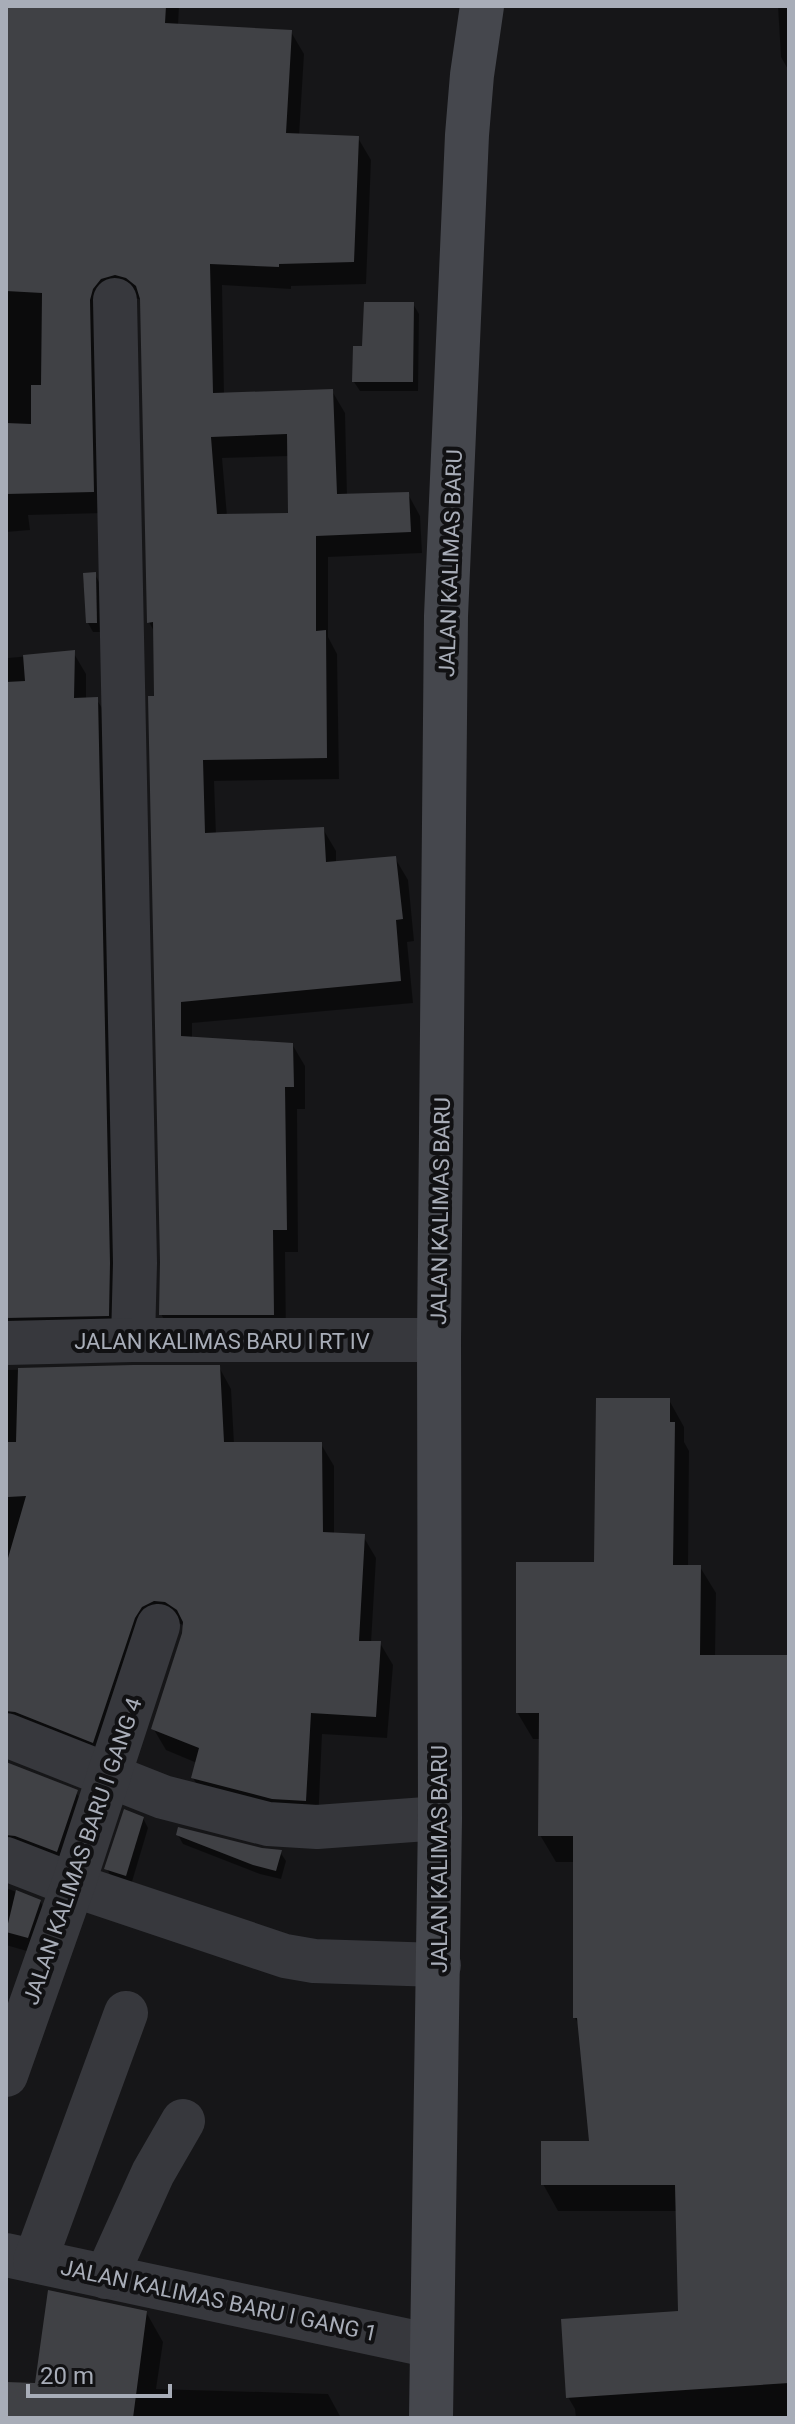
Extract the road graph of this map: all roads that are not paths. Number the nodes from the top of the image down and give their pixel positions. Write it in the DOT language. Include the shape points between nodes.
graph roads {
  1 [pos="482,6"];
  2 [pos="115,300"];
  3 [pos="133,1340"];
  4 [pos="439,1340"];
  5 [pos="6,1343"];
  6 [pos="158,1626"];
  7 [pos="6,1735"];
  8 [pos="108,1775"];
  9 [pos="440,1818"];
  10 [pos="6,1859"];
  11 [pos="73,1885"];
  12 [pos="439,1965"];
  13 [pos="126,2013"];
  14 [pos="6,2075"];
  15 [pos="183,2121"];
  16 [pos="21,2258"];
  17 [pos="106,2277"];
  18 [pos="432,2346"];
  19 [pos="431,2418"];
  1 -- 4 [label="street, JALAN KALIMAS BARU" via="467,135 446,616"];
  2 -- 3 [label="street"];
  3 -- 4 [label="street, JALAN KALIMAS BARU I RT IV"];
  3 -- 5 [label="street, JALAN KALIMAS BARU I RT IV"];
  4 -- 9 [label="street, JALAN KALIMAS BARU"];
  6 -- 8 [label="street, JALAN KALIMAS BARU I GANG 4"];
  7 -- 8 [label="street"];
  8 -- 9 [label="street" via="163,1797 268,1824 317,1827"];
  8 -- 11 [label="street, JALAN KALIMAS BARU I GANG 4"];
  9 -- 12 [label="street, JALAN KALIMAS BARU"];
  10 -- 11 [label="street"];
  11 -- 12 [label="street" via="285,1956"];
  11 -- 14 [label="street, JALAN KALIMAS BARU I GANG 4"];
  12 -- 18 [label="street, JALAN KALIMAS BARU"];
  13 -- 16 [label="street"];
  15 -- 17 [label="street"];
  16 -- 17 [label="street, JALAN KALIMAS BARU I GANG 1"];
  17 -- 18 [label="street, JALAN KALIMAS BARU I GANG 1"];
  18 -- 19 [label="street, JALAN KALIMAS BARU"];
}
